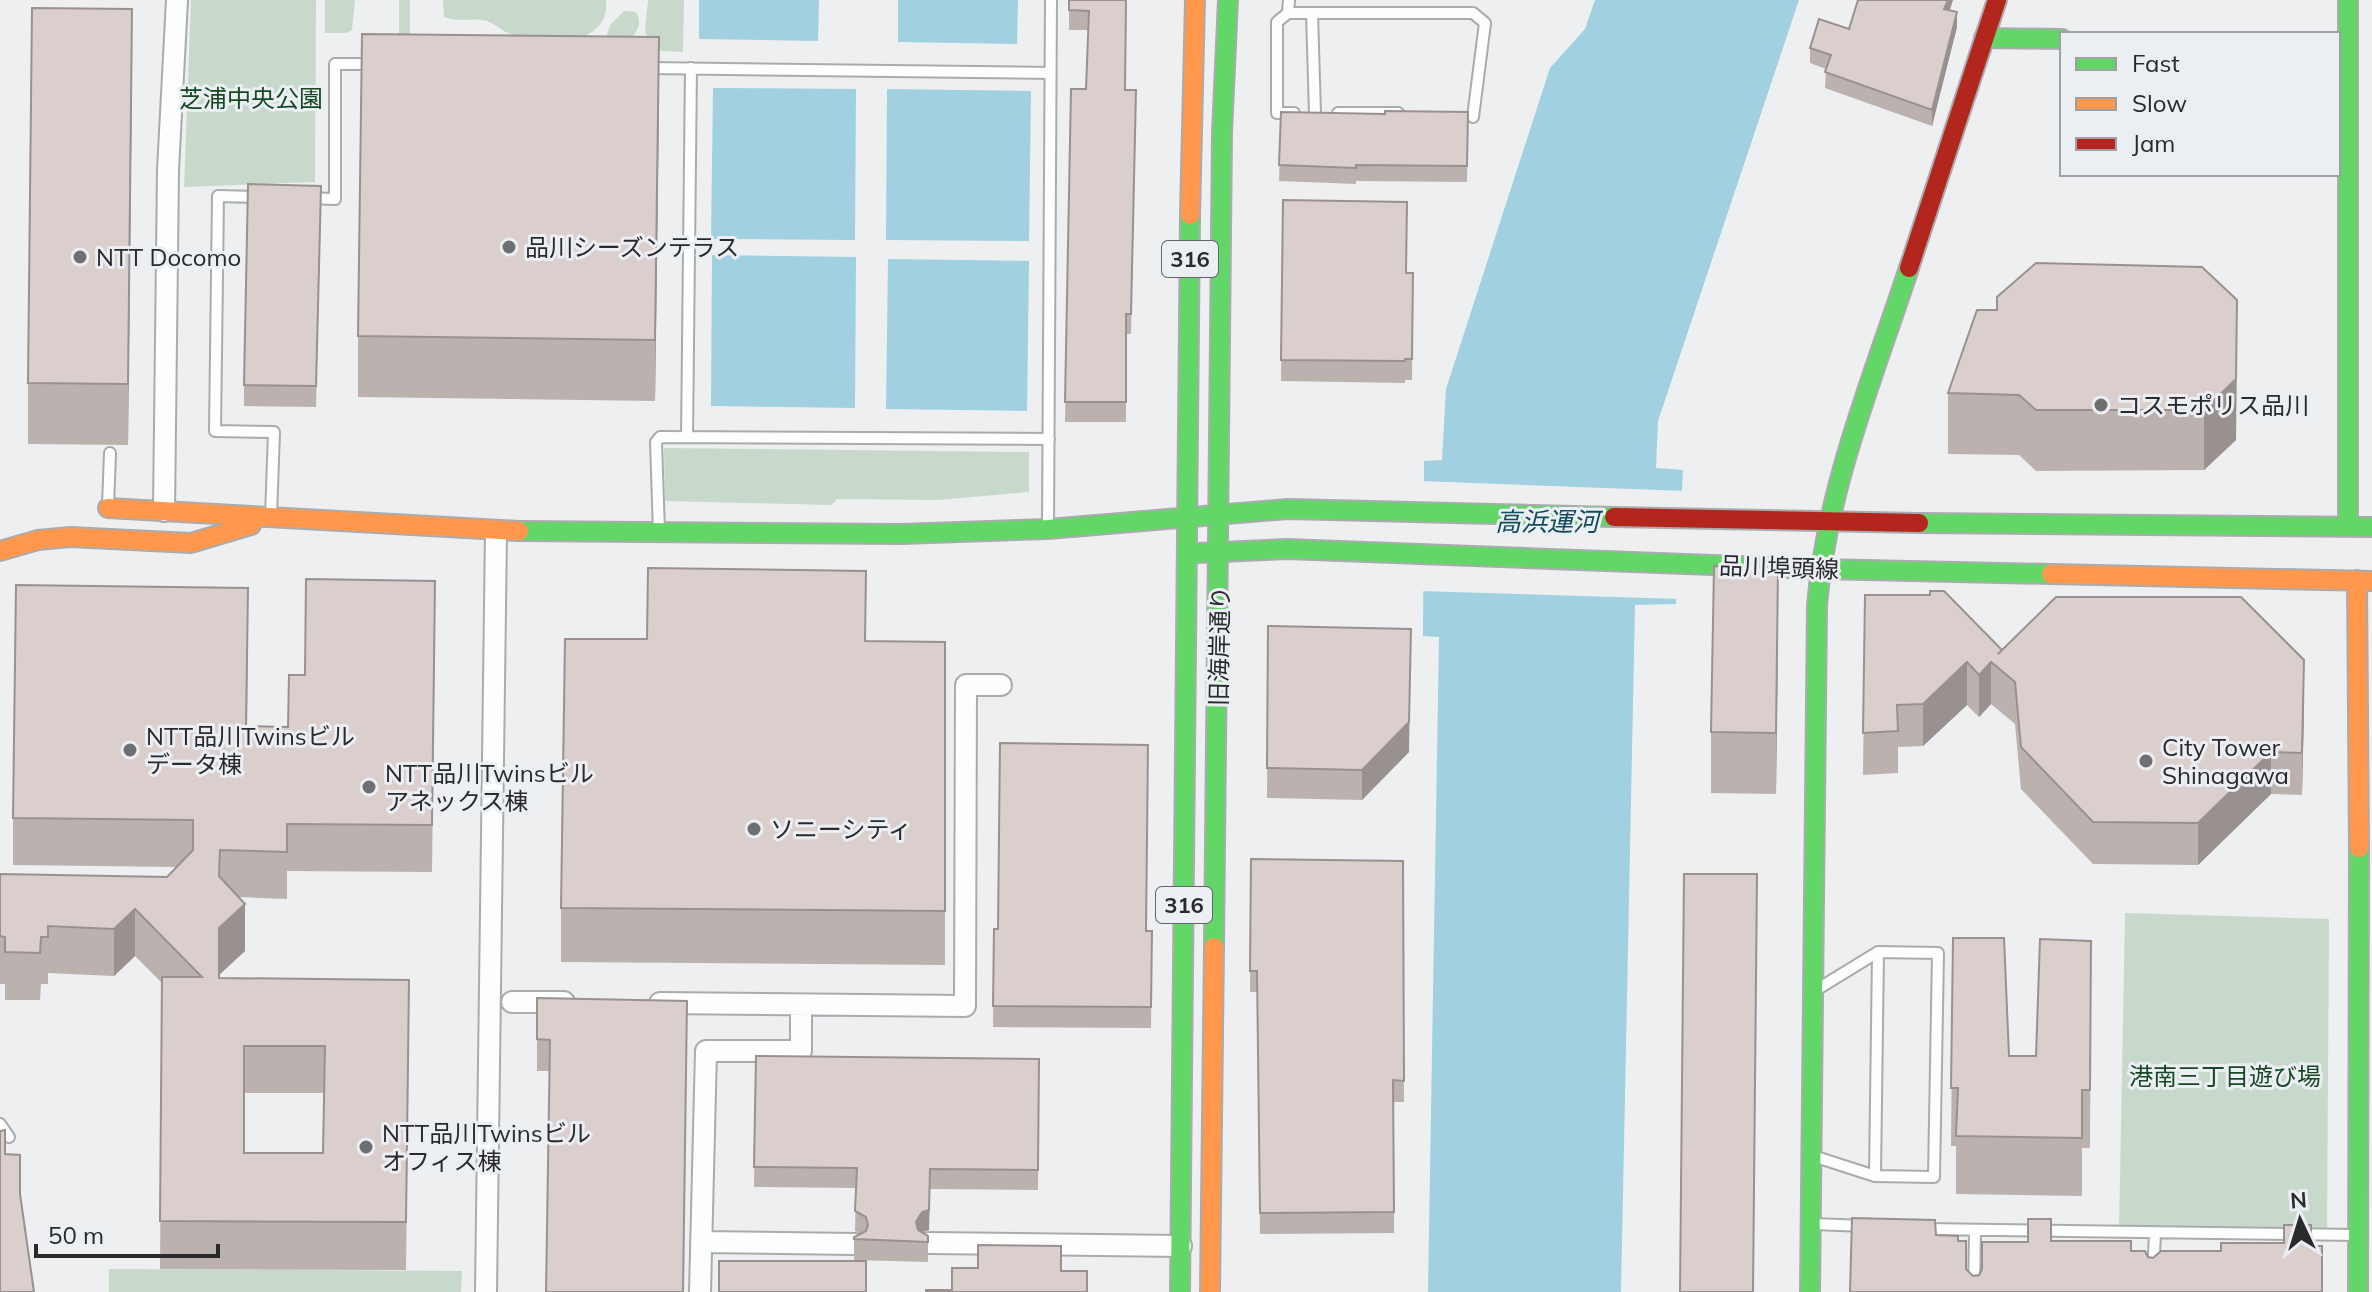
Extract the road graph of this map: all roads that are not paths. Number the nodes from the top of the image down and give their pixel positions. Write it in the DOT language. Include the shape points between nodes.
graph roads {
  1 [pos="177,0"];
  2 [pos="1051,0"];
  3 [pos="1195,0"];
  4 [pos="1228,0"];
  5 [pos="1289,0"];
  6 [pos="1997,0"];
  7 [pos="2348,0"];
  8 [pos="1288,13"];
  9 [pos="1312,13"];
  10 [pos="1984,38"];
  11 [pos="2060,39"];
  12 [pos="2343,44"];
  13 [pos="2372,45"];
  14 [pos="383,64"];
  15 [pos="644,68"];
  16 [pos="691,68"];
  17 [pos="1050,73"];
  18 [pos="1409,113"];
  19 [pos="1315,114"];
  20 [pos="1473,117"];
  21 [pos="277,197"];
  22 [pos="291,198"];
  23 [pos="687,437"];
  24 [pos="1049,439"];
  25 [pos="110,453"];
  26 [pos="108,508"];
  27 [pos="164,511"];
  28 [pos="1220,515"];
  29 [pos="271,519"];
  30 [pos="1187,519"];
  31 [pos="1829,522"];
  32 [pos="2348,527"];
  33 [pos="2372,527"];
  34 [pos="1048,529"];
  35 [pos="496,531"];
  36 [pos="659,533"];
  37 [pos="0,551"];
  38 [pos="1220,551"];
  39 [pos="1187,553"];
  40 [pos="1820,569"];
  41 [pos="2364,580"];
  42 [pos="1001,685"];
  43 [pos="1878,952"];
  44 [pos="1814,991"];
  45 [pos="512,1002"];
  46 [pos="591,1003"];
  47 [pos="638,1003"];
  48 [pos="801,1005"];
  49 [pos="0,1124"];
  50 [pos="9,1137"];
  51 [pos="1812,1156"];
  52 [pos="1875,1176"];
  53 [pos="1811,1224"];
  54 [pos="1870,1226"];
  55 [pos="1915,1228"];
  56 [pos="1975,1230"];
  57 [pos="2155,1234"];
  58 [pos="2358,1235"];
  59 [pos="701,1242"];
  60 [pos="929,1243"];
  61 [pos="855,1244"];
  62 [pos="1181,1246"];
  63 [pos="2153,1274"];
  64 [pos="486,1292"];
  65 [pos="700,1292"];
  66 [pos="1180,1292"];
  67 [pos="1210,1292"];
  68 [pos="1810,1292"];
  69 [pos="1974,1292"];
  70 [pos="2358,1292"];
  1 -- 27 [label="street" via="168,170"];
  2 -- 17 [label="lane"];
  3 -- 30 [label="main road, 旧海岸通り / 316"];
  4 -- 28 [label="main road, 旧海岸通り / 316"];
  5 -- 8 [label="lane"];
  6 -- 10 [label="main road"];
  7 -- 12 [label="main road"];
  8 -- 9 [label="lane"];
  8 -- 19 [label="lane" via="1277,22 1277,113"];
  9 -- 19 [label="lane"];
  9 -- 20 [label="lane" via="1473,13 1485,23"];
  10 -- 11 [label="main road"];
  10 -- 31 [label="main road"];
  12 -- 13 [label="main road"];
  12 -- 32 [label="main road"];
  14 -- 22 [label="lane" via="335,64 335,199"];
  15 -- 16 [label="lane"];
  16 -- 17 [label="lane"];
  16 -- 23 [label="lane"];
  17 -- 24 [label="lane"];
  18 -- 19 [label="lane"];
  21 -- 29 [label="lane" via="218,196 216,273 215,431 274,432"];
  23 -- 24 [label="lane"];
  23 -- 36 [label="lane" via="660,437 656,442"];
  24 -- 34 [label="lane"];
  25 -- 26 [label="lane"];
  26 -- 27 [label="main road, 品川埠頭線"];
  27 -- 29 [label="main road, 品川埠頭線"];
  28 -- 30 [label="main road, 品川埠頭線"];
  28 -- 31 [label="main road, 品川埠頭線" via="1288,509"];
  28 -- 38 [label="main road, 旧海岸通り / 316"];
  29 -- 35 [label="main road, 品川埠頭線"];
  29 -- 37 [label="main road" via="191,543 70,537"];
  30 -- 34 [label="main road, 品川埠頭線"];
  30 -- 39 [label="main road, 旧海岸通り / 316"];
  31 -- 32 [label="main road, 品川埠頭線"];
  31 -- 40 [label="main road"];
  32 -- 33 [label="main road, 品川埠頭線"];
  34 -- 36 [label="main road, 品川埠頭線"];
  35 -- 36 [label="main road, 品川埠頭線"];
  35 -- 64 [label="street"];
  38 -- 39 [label="main road, 品川埠頭線"];
  38 -- 40 [label="main road, 品川埠頭線" via="1287,549"];
  38 -- 67 [label="main road, 旧海岸通り / 316"];
  39 -- 62 [label="main road, 旧海岸通り / 316"];
  40 -- 41 [label="main road, 品川埠頭線"];
  40 -- 44 [label="main road"];
  41 -- 58 [label="main road"];
  42 -- 48 [label="street" via="966,685 965,1006"];
  43 -- 44 [label="lane"];
  43 -- 52 [label="lane"];
  43 -- 52 [label="lane" via="1938,953 1934,1177"];
  44 -- 51 [label="main road"];
  45 -- 46 [label="street"];
  47 -- 48 [label="street"];
  48 -- 59 [label="street" via="801,1051 706,1051"];
  49 -- 50 [label="lane"];
  51 -- 52 [label="lane"];
  51 -- 53 [label="main road"];
  53 -- 54 [label="lane"];
  53 -- 68 [label="main road"];
  55 -- 56 [label="lane"];
  56 -- 57 [label="lane"];
  56 -- 69 [label="lane"];
  57 -- 58 [label="lane"];
  57 -- 63 [label="lane"];
  58 -- 70 [label="main road"];
  59 -- 61 [label="street"];
  59 -- 65 [label="street"];
  60 -- 62 [label="street"];
  62 -- 66 [label="main road, 旧海岸通り / 316"];
}
